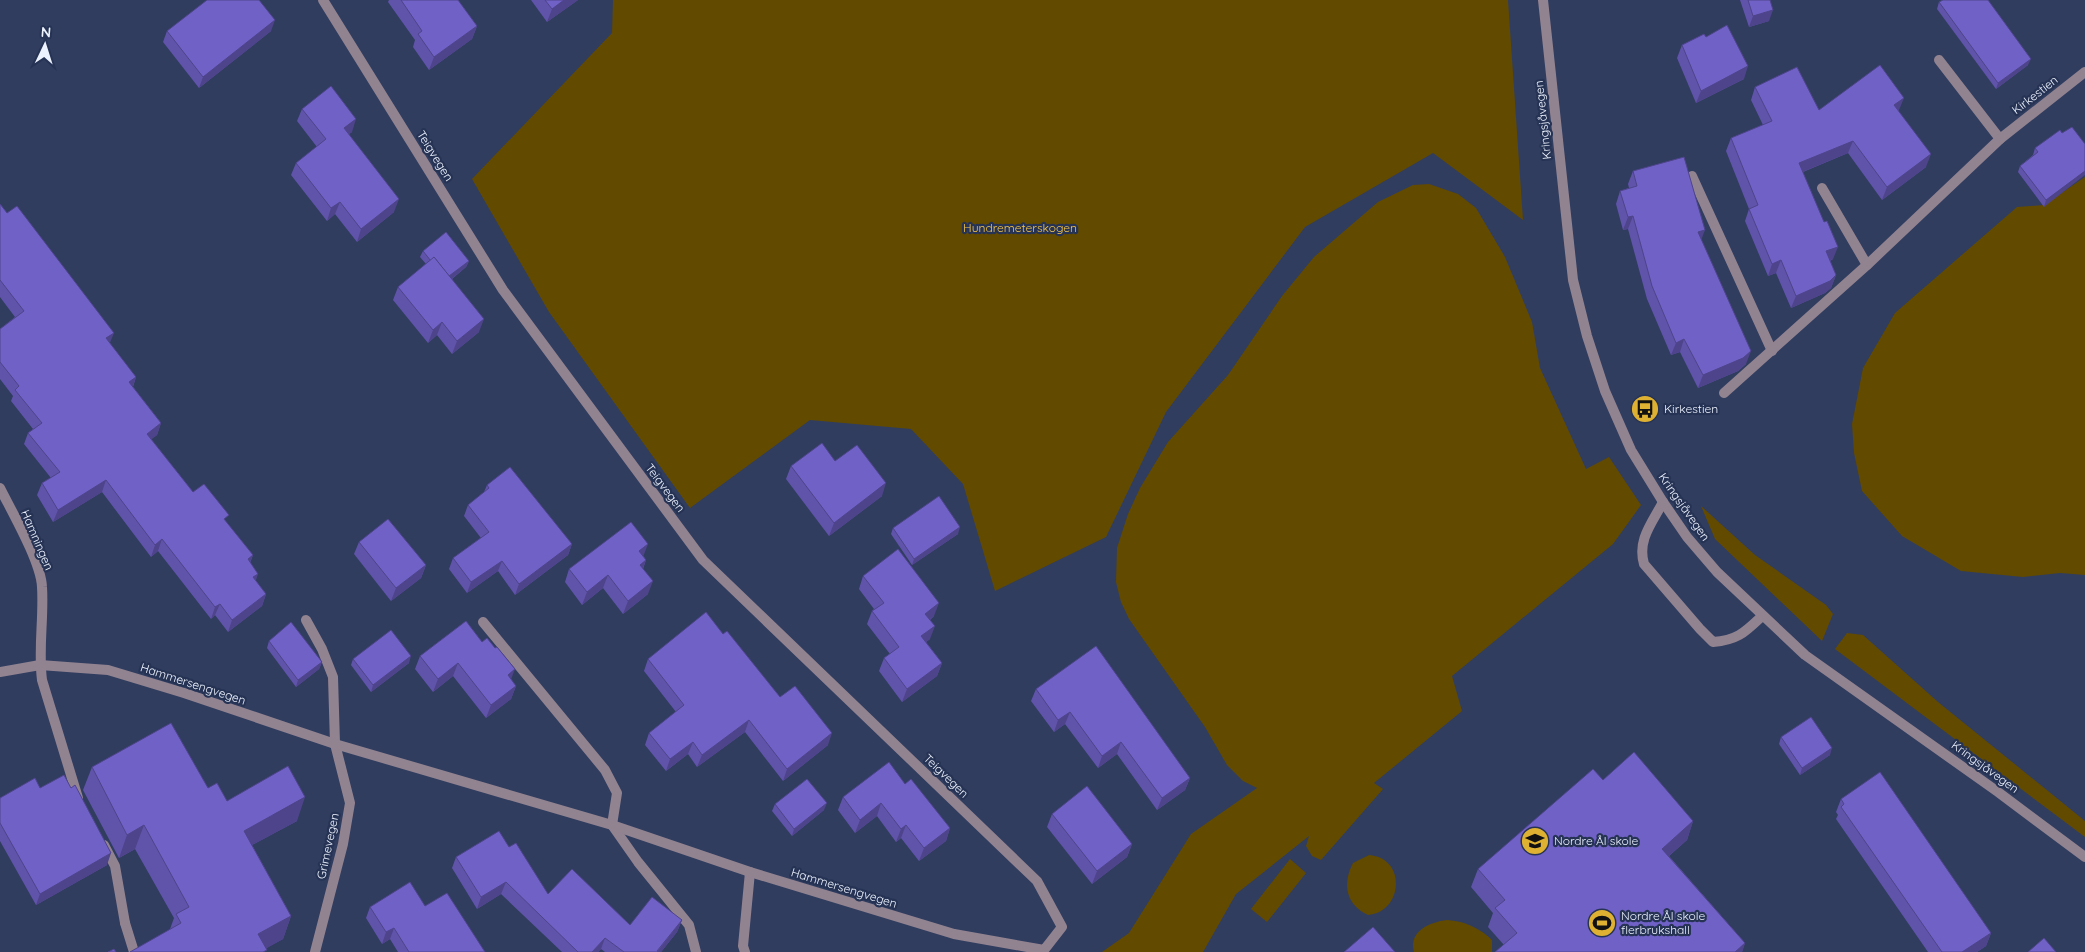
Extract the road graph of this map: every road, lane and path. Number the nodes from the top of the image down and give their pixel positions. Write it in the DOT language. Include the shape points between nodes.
graph roads {
  1 [pos="323,0"];
  2 [pos="1543,0"];
  3 [pos="1939,60"];
  4 [pos="2085,72"];
  5 [pos="2000,138"];
  6 [pos="1692,176"];
  7 [pos="1822,188"];
  8 [pos="1867,266"];
  9 [pos="1772,351"];
  10 [pos="1724,393"];
  11 [pos="0,488"];
  12 [pos="1663,502"];
  13 [pos="1762,616"];
  14 [pos="306,620"];
  15 [pos="483,622"];
  16 [pos="40,665"];
  17 [pos="0,672"];
  18 [pos="335,744"];
  19 [pos="82,806"];
  20 [pos="612,825"];
  21 [pos="96,832"];
  22 [pos="2085,857"];
  23 [pos="750,872"];
  24 [pos="1062,927"];
  25 [pos="134,952"];
  26 [pos="315,952"];
  27 [pos="696,952"];
  28 [pos="745,952"];
  1 -- 24 [label="street, Teigvegen" via="503,290 703,560 1037,881"];
  2 -- 12 [label="street, Kringsjåvegen" via="1573,280 1605,391 1631,450"];
  3 -- 5 [label="street"];
  4 -- 5 [label="street, Kirkestien"];
  5 -- 8 [label="street, Kirkestien"];
  6 -- 9 [label="street"];
  7 -- 8 [label="street"];
  8 -- 9 [label="street, Kirkestien"];
  9 -- 10 [label="street, Kirkestien"];
  11 -- 16 [label="street, Hamningen" via="29,546 42,585"];
  12 -- 13 [label="street, Kringsjåvegen" via="1717,572"];
  12 -- 13 [label="street" via="1640,551 1644,564 1700,629 1714,642 1731,641"];
  13 -- 22 [label="street, Kringsjåvegen" via="1805,655"];
  14 -- 18 [label="street" via="334,677"];
  15 -- 20 [label="street" via="605,770 616,793"];
  16 -- 17 [label="street, Hammersengvegen"];
  16 -- 18 [label="street, Hammersengvegen" via="108,670"];
  16 -- 19 [label="street"];
  18 -- 20 [label="street, Hammersengvegen"];
  18 -- 26 [label="street, Grimevegen" via="350,803 344,844"];
  20 -- 23 [label="street, Hammersengvegen"];
  20 -- 27 [label="street" via="689,926"];
  21 -- 25 [label="street" via="115,866 125,923"];
  23 -- 24 [label="street, Hammersengvegen" via="972,938 1044,950"];
  23 -- 28 [label="street"];
}
